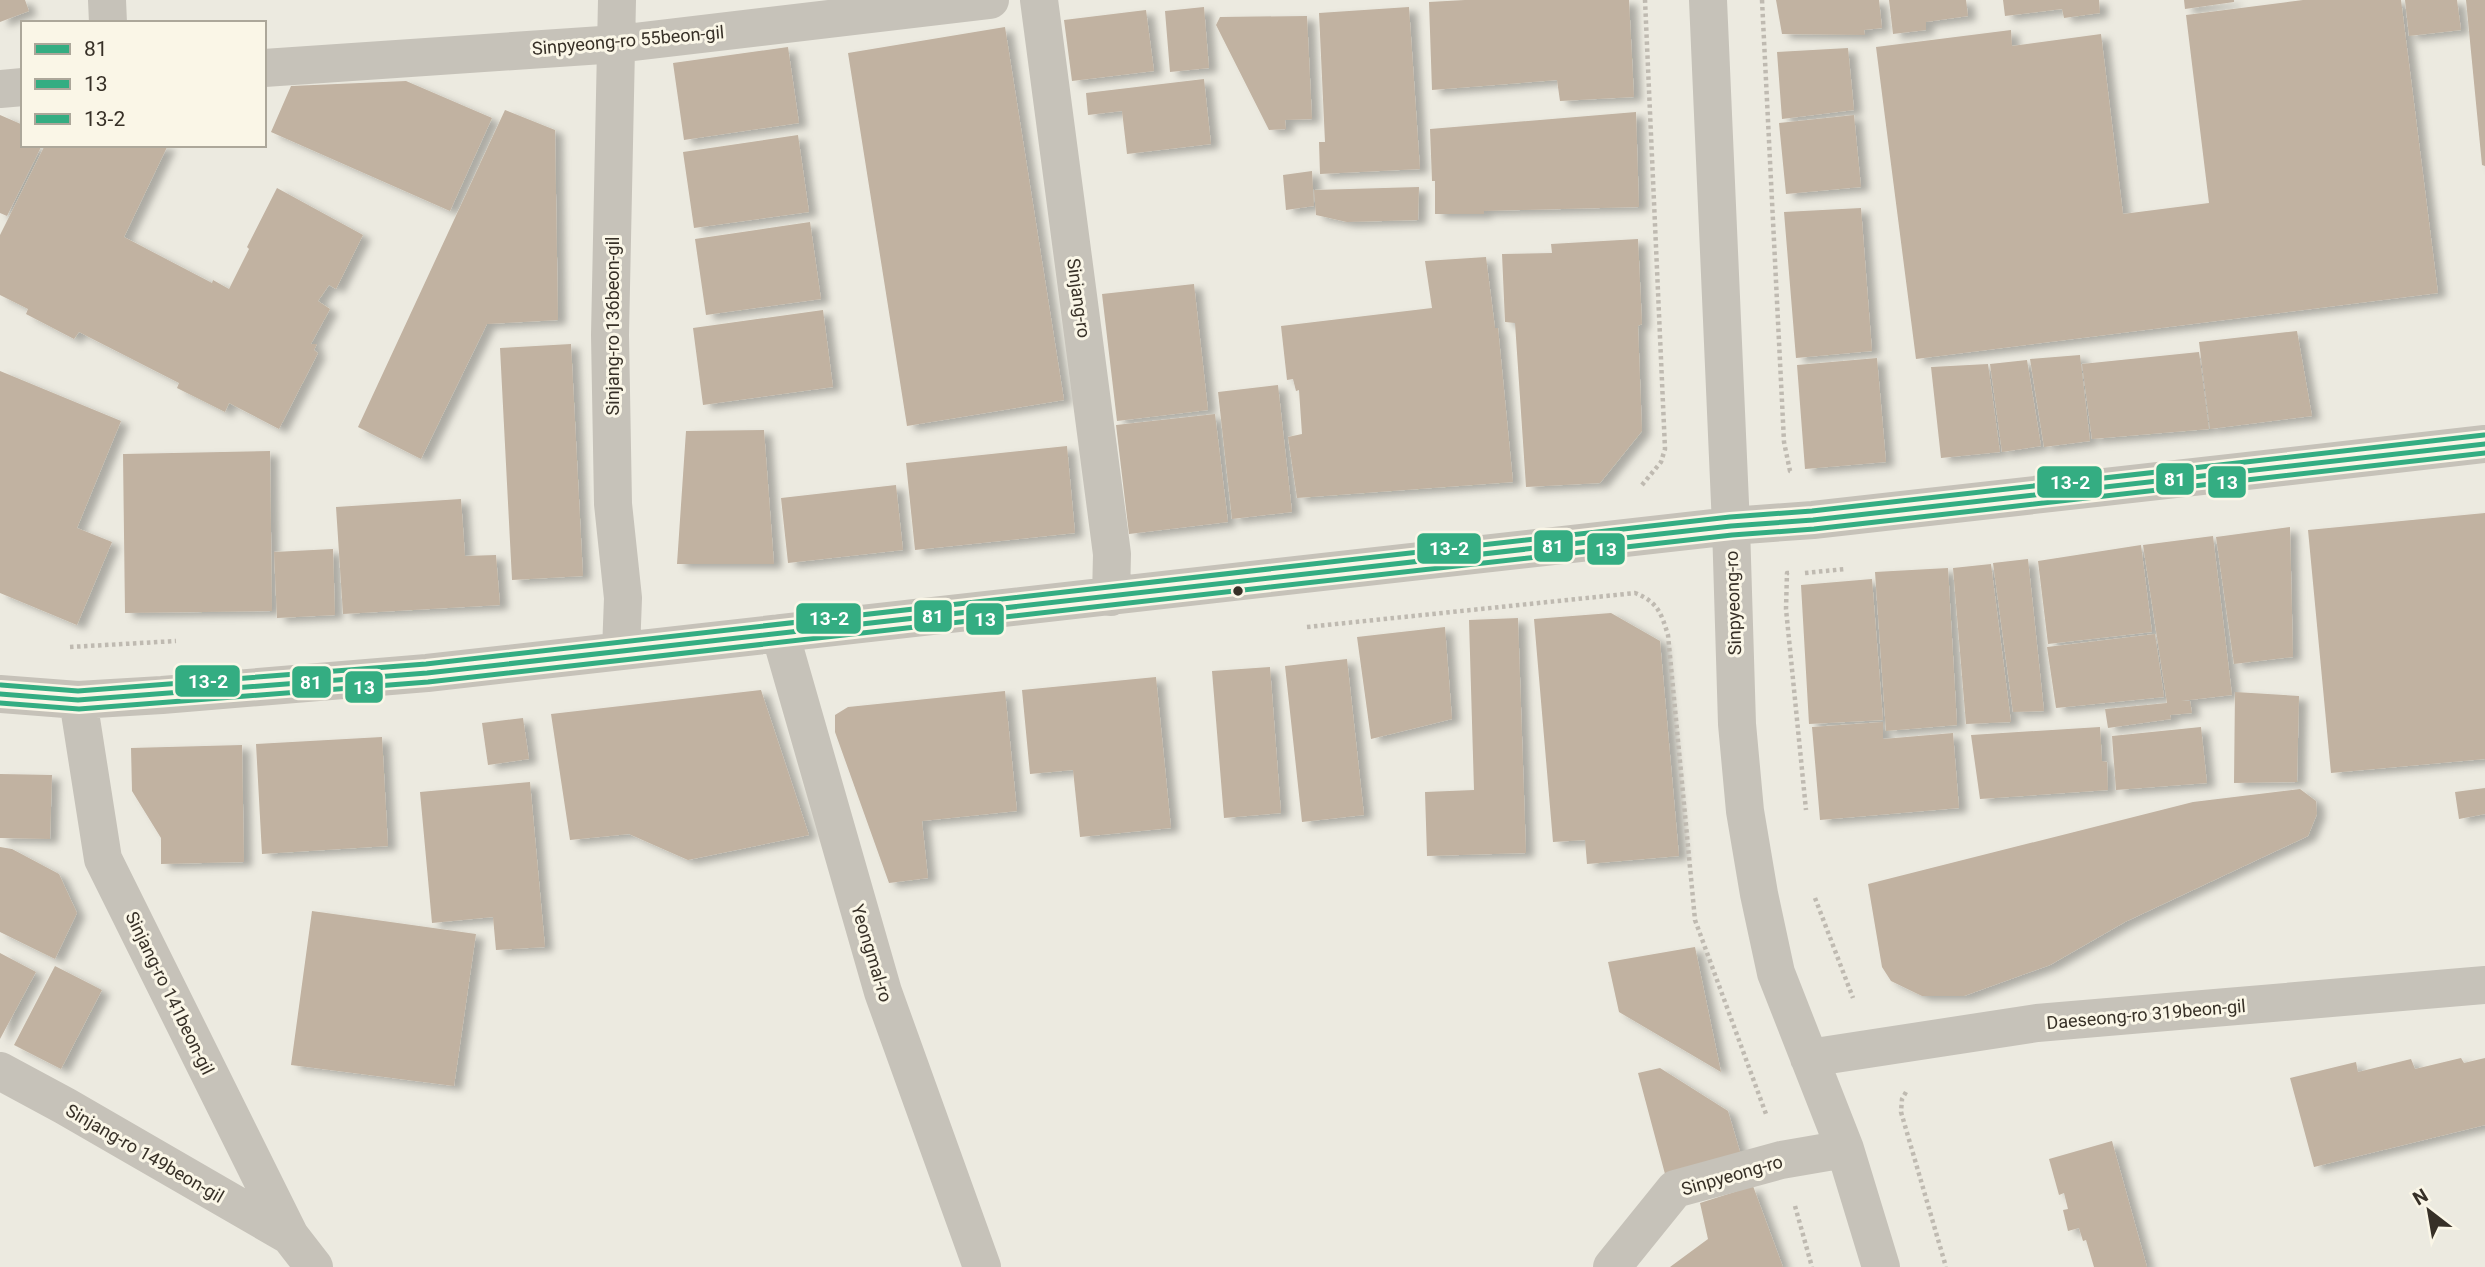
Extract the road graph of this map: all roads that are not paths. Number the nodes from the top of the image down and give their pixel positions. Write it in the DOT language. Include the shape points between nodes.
graph roads {
  1 [pos="107,0"];
  2 [pos="617,0"];
  3 [pos="990,0"];
  4 [pos="1039,0"];
  5 [pos="1708,0"];
  6 [pos="108,21"];
  7 [pos="617,44"];
  8 [pos="266,68"];
  9 [pos="21,87"];
  10 [pos="0,89"];
  11 [pos="2485,444"];
  12 [pos="1731,526"];
  13 [pos="1111,597"];
  14 [pos="780,633"];
  15 [pos="621,651"];
  16 [pos="0,694"];
  17 [pos="79,700"];
  18 [pos="2485,985"];
  19 [pos="1809,1058"];
  20 [pos="0,1071"];
  21 [pos="1845,1149"];
  22 [pos="290,1236"];
  23 [pos="314,1267"];
  24 [pos="982,1267"];
  25 [pos="1612,1267"];
  26 [pos="1881,1267"];
  1 -- 6 [label="street"];
  2 -- 7 [label="street, Sinjang-ro 136beon-gil"];
  3 -- 7 [label="street, Sinpyeong-ro 55beon-gil"];
  4 -- 13 [label="street, Sinjang-ro" via="1112,554"];
  5 -- 12 [label="street, Sinpyeong-ro"];
  7 -- 8 [label="street, Sinpyeong-ro 55beon-gil"];
  7 -- 15 [label="street, Sinjang-ro 136beon-gil" via="610,335 613,504 623,598"];
  9 -- 10 [label="street"];
  11 -- 12 [label="street"];
  12 -- 13 [label="street"];
  12 -- 19 [label="street, Sinpyeong-ro" via="1737,724 1745,811 1776,973"];
  13 -- 14 [label="street"];
  14 -- 15 [label="street"];
  14 -- 24 [label="street, Yeongmal-ro" via="883,992"];
  15 -- 17 [label="street" via="427,673"];
  16 -- 17 [label="street"];
  17 -- 22 [label="street, Sinjang-ro 141beon-gil" via="103,859"];
  18 -- 19 [label="street, Daeseong-ro 319beon-gil" via="2037,1023"];
  19 -- 21 [label="street, Sinpyeong-ro"];
  20 -- 22 [label="street, Sinjang-ro 149beon-gil"];
  21 -- 25 [label="street, Sinpyeong-ro" via="1781,1160 1675,1189"];
  21 -- 26 [label="street, Sinpyeong-ro"];
  22 -- 23 [label="street, Sinjang-ro 141beon-gil"];
}
